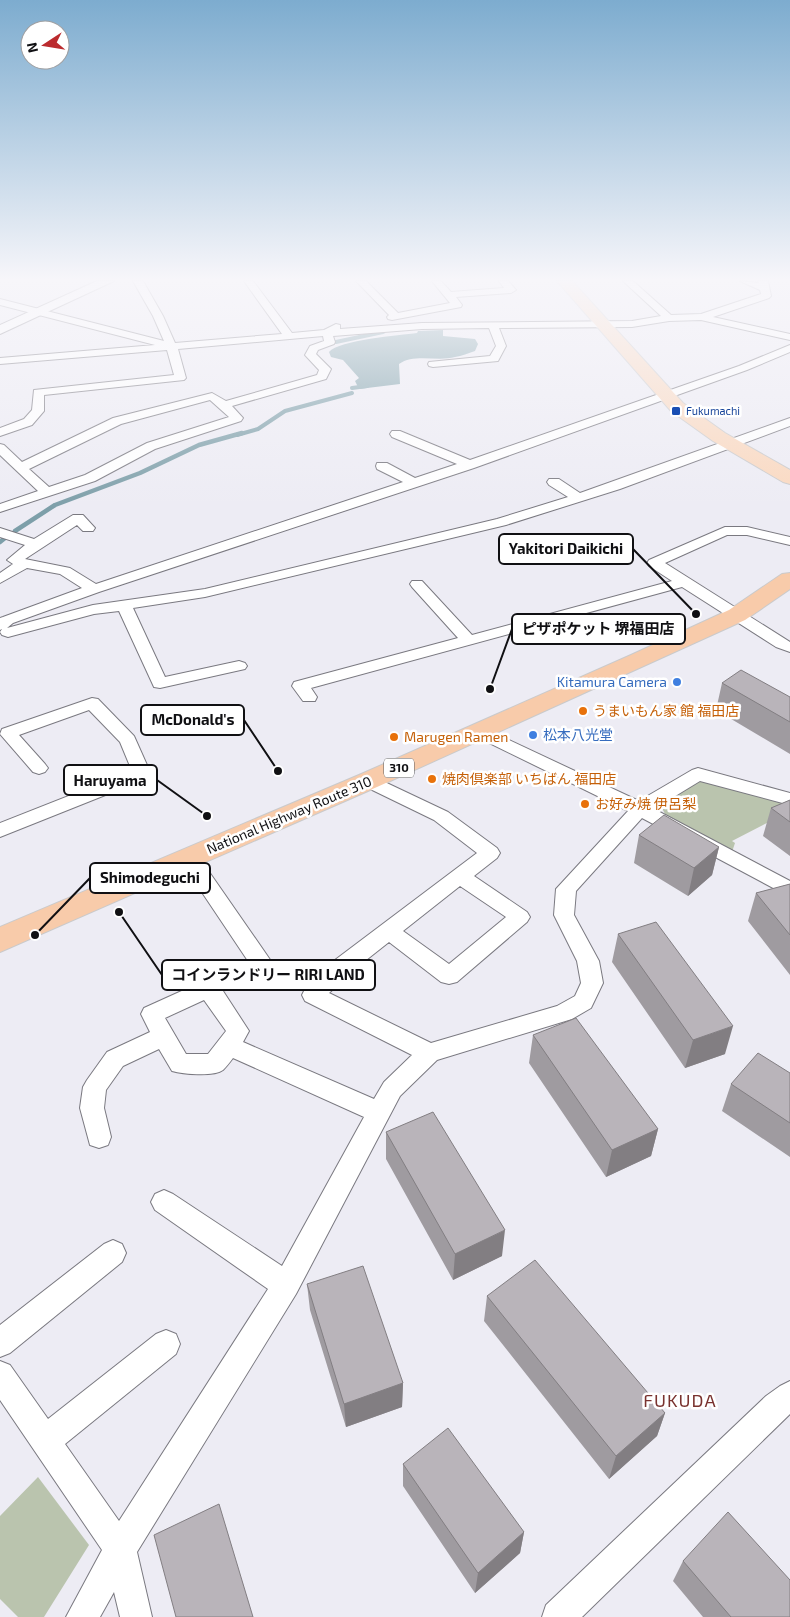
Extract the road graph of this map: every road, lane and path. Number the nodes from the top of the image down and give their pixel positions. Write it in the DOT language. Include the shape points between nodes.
graph roads {
  1 [pos="93,356"];
  2 [pos="174,356"];
  3 [pos="312,356"];
  4 [pos="495,356"];
  5 [pos="632,356"];
  6 [pos="770,356"];
  7 [pos="0,362"];
  8 [pos="433,364"];
  9 [pos="666,396"];
  10 [pos="224,405"];
  11 [pos="790,422"];
  12 [pos="0,432"];
  13 [pos="396,434"];
  14 [pos="730,443"];
  15 [pos="1,451"];
  16 [pos="470,465"];
  17 [pos="382,466"];
  18 [pos="22,467"];
  19 [pos="790,478"];
  20 [pos="554,482"];
  21 [pos="415,483"];
  22 [pos="46,492"];
  23 [pos="579,498"];
  24 [pos="0,508"];
  25 [pos="88,528"];
  26 [pos="0,532"];
  27 [pos="790,541"];
  28 [pos="36,544"];
  29 [pos="14,560"];
  30 [pos="0,579"];
  31 [pos="790,579"];
  32 [pos="684,582"];
  33 [pos="417,584"];
  34 [pos="94,589"];
  35 [pos="124,604"];
  36 [pos="737,615"];
  37 [pos="0,626"];
  38 [pos="0,634"];
  39 [pos="469,641"];
  40 [pos="790,647"];
  41 [pos="239,666"];
  42 [pos="309,697"];
  43 [pos="479,732"];
  44 [pos="4,735"];
  45 [pos="39,768"];
  46 [pos="368,781"];
  47 [pos="790,799"];
  48 [pos="640,809"];
  49 [pos="0,830"];
  50 [pos="189,858"];
  51 [pos="460,876"];
  52 [pos="790,890"];
  53 [pos="389,931"];
  54 [pos="0,940"];
  55 [pos="209,989"];
  56 [pos="163,1036"];
  57 [pos="229,1046"];
  58 [pos="429,1053"];
  59 [pos="380,1113"];
  60 [pos="99,1137"];
  61 [pos="164,1202"];
  62 [pos="113,1253"];
  63 [pos="286,1285"];
  64 [pos="0,1343"];
  65 [pos="166,1344"];
  66 [pos="0,1375"];
  67 [pos="790,1396"];
  68 [pos="45,1441"];
  69 [pos="120,1548"];
  70 [pos="82,1617"];
  71 [pos="136,1617"];
  72 [pos="558,1617"];
  1 -- 7 [label="street" via="38,363"];
  2 -- 12 [label="street" via="180,378 38,388 38,411 28,422"];
  3 -- 10 [label="street" via="325,369 322,377"];
  4 -- 8 [label="street"];
  5 -- 9 [label="main road"];
  6 -- 9 [label="street"];
  9 -- 14 [label="main road" via="691,419"];
  9 -- 16 [label="street"];
  10 -- 18 [label="street" via="212,396 117,421"];
  10 -- 22 [label="street" via="237,418 152,446 90,478"];
  11 -- 14 [label="street"];
  13 -- 16 [label="street"];
  14 -- 19 [label="main road"];
  14 -- 23 [label="street"];
  15 -- 18 [label="street"];
  16 -- 21 [label="street"];
  17 -- 21 [label="street"];
  18 -- 22 [label="street"];
  20 -- 23 [label="street"];
  21 -- 34 [label="street"];
  22 -- 24 [label="street"];
  23 -- 35 [label="street" via="501,522 205,593"];
  25 -- 28 [label="street" via="78,518"];
  26 -- 28 [label="street"];
  27 -- 32 [label="street" via="747,531 725,531 654,563"];
  28 -- 29 [label="street"];
  30 -- 34 [label="street" via="25,563 65,571"];
  31 -- 36 [label="highway, National Highway Route 310 / 310"];
  32 -- 36 [label="street"];
  32 -- 39 [label="street"];
  33 -- 39 [label="street"];
  34 -- 37 [label="street" via="8,620"];
  35 -- 38 [label="street"];
  35 -- 41 [label="street" via="160,683"];
  36 -- 40 [label="street"];
  36 -- 43 [label="highway, National Highway Route 310 / 310"];
  39 -- 42 [label="street" via="300,686"];
  43 -- 46 [label="highway, National Highway Route 310 / 310"];
  43 -- 48 [label="street"];
  44 -- 45 [label="street"];
  44 -- 49 [label="street" via="92,703 128,740 142,774"];
  46 -- 50 [label="highway, National Highway Route 310 / 310"];
  46 -- 51 [label="street" via="441,816 490,853"];
  47 -- 48 [label="street" via="698,774"];
  48 -- 52 [label="street"];
  48 -- 58 [label="street" via="566,889 564,915 588,962 592,983 583,1002 564,1013"];
  50 -- 54 [label="highway, National Highway Route 310 / 310"];
  50 -- 55 [label="street" via="262,964"];
  51 -- 53 [label="street"];
  51 -- 53 [label="street" via="520,917 449,976"];
  53 -- 58 [label="street" via="343,966 313,995"];
  55 -- 56 [label="street" via="152,1014"];
  55 -- 57 [label="street" via="238,1031"];
  56 -- 57 [label="street" via="180,1064 214,1064"];
  56 -- 60 [label="street" via="115,1059 95,1087 92,1108"];
  57 -- 59 [label="street"];
  58 -- 59 [label="street" via="392,1089"];
  59 -- 63 [label="street"];
  61 -- 63 [label="street"];
  62 -- 64 [label="street"];
  63 -- 69 [label="street"];
  65 -- 68 [label="street"];
  66 -- 68 [label="street"];
  67 -- 72 [label="street"];
  68 -- 69 [label="street"];
  69 -- 70 [label="street"];
  69 -- 71 [label="street"];
}
